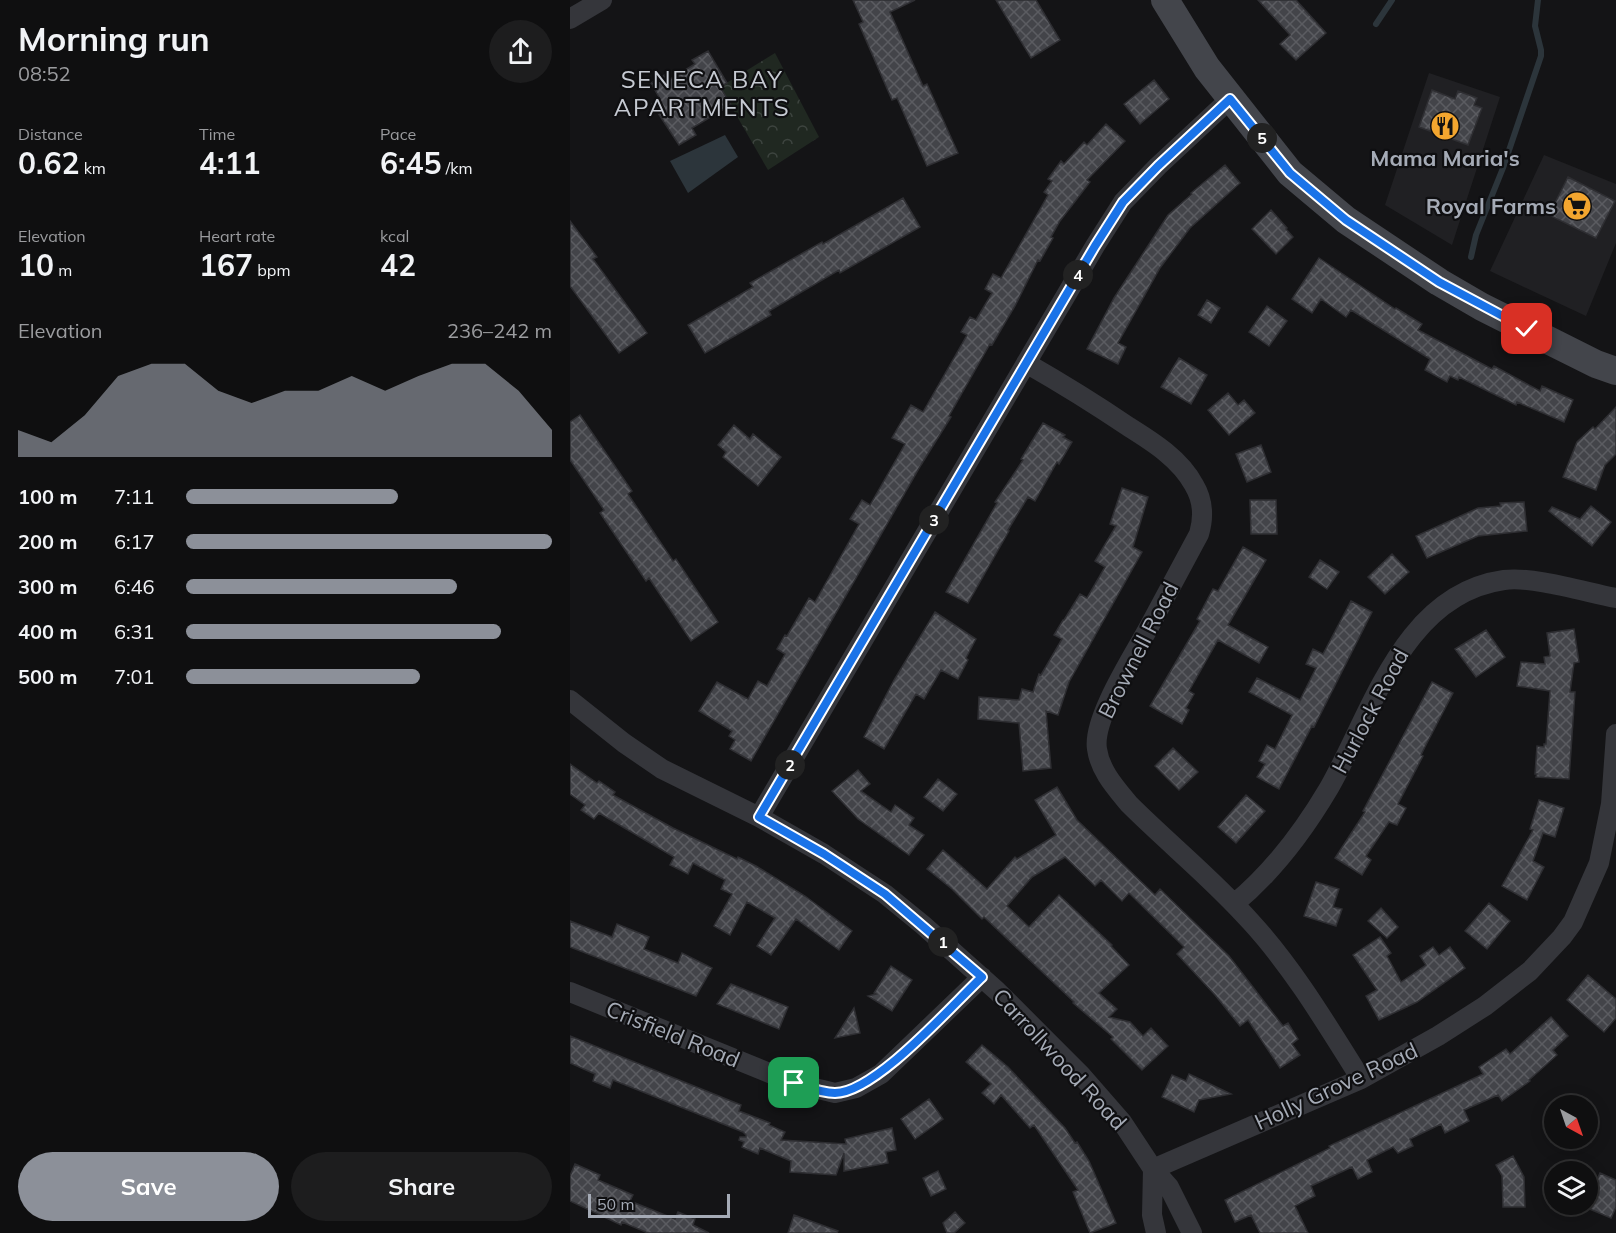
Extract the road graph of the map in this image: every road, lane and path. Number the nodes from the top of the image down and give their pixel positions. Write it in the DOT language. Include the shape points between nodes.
graph roads {
  1 [pos="602,0"];
  2 [pos="1166,0"];
  3 [pos="570,19"];
  4 [pos="1230,99"];
  5 [pos="1026,363"];
  6 [pos="1616,371"];
  7 [pos="1616,598"];
  8 [pos="570,700"];
  9 [pos="1616,734"];
  10 [pos="1613,796"];
  11 [pos="759,817"];
  12 [pos="1608,866"];
  13 [pos="1234,904"];
  14 [pos="982,977"];
  15 [pos="570,992"];
  16 [pos="1361,1079"];
  17 [pos="1153,1169"];
  18 [pos="1156,1233"];
  19 [pos="1192,1233"];
  1 -- 3 [label="street"];
  2 -- 4 [label="street"];
  4 -- 5 [label="street" via="1123,202"];
  4 -- 6 [label="street" via="1290,173 1346,220 1482,307"];
  5 -- 11 [label="street"];
  5 -- 13 [label="street, Brownell Road" via="1149,440 1185,471 1200,498 1203,516 1199,534 1112,693 1099,726 1096,748 1106,774 1130,804"];
  7 -- 13 [label="street, Hurlock Road" via="1526,580 1505,580 1468,592 1435,613 1414,632 1396,658 1310,820 1282,857"];
  8 -- 11 [label="street, Carrollwood Road" via="662,769"];
  9 -- 10 [label="street, Holly Grove Road"];
  10 -- 12 [label="street, Holly Grove Road"];
  11 -- 14 [label="street, Carrollwood Road" via="885,894"];
  12 -- 16 [label="street, Holly Grove Road" via="1591,886 1563,937 1530,971 1485,1006"];
  13 -- 16 [label="street, Brownell Road" via="1296,978"];
  14 -- 15 [label="street, Crisfield Road" via="880,1074 856,1088 835,1093 762,1071"];
  14 -- 17 [label="street, Carrollwood Road" via="1082,1075 1122,1122"];
  16 -- 17 [label="street, Holly Grove Road"];
  17 -- 18 [label="street" via="1152,1215"];
  17 -- 19 [label="street, Carrollwood Road" via="1169,1187"];
}
